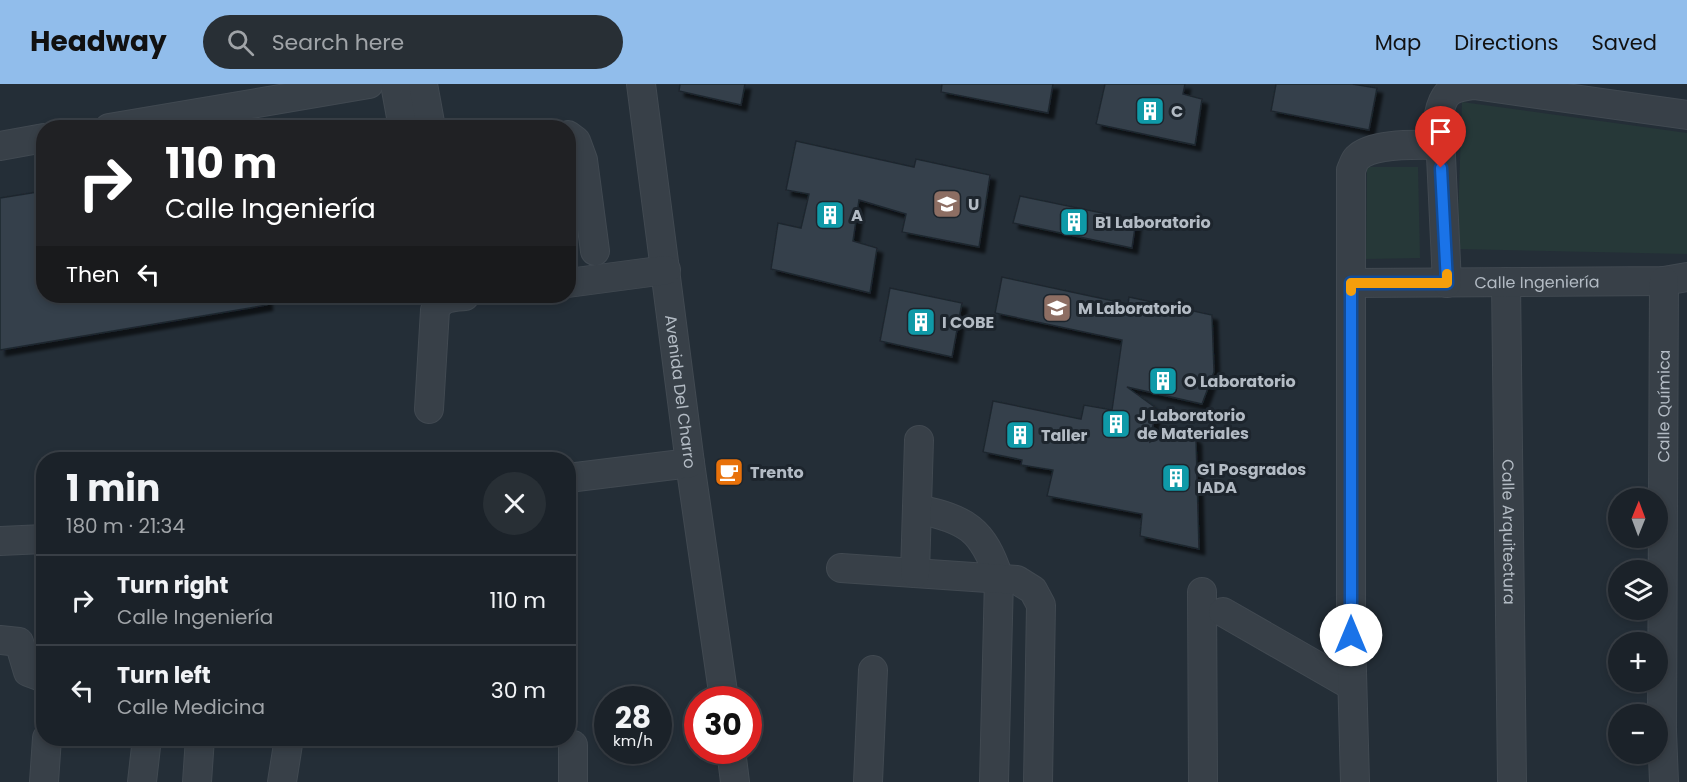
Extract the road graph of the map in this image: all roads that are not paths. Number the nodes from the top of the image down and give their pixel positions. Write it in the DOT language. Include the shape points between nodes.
graph roads {
  1 [pos="369,84"];
  2 [pos="395,84"];
  3 [pos="423,84"];
  4 [pos="641,84"];
  5 [pos="1687,116"];
  6 [pos="156,120"];
  7 [pos="402,120"];
  8 [pos="430,120"];
  9 [pos="36,139"];
  10 [pos="576,141"];
  11 [pos="1440,145"];
  12 [pos="0,146"];
  13 [pos="595,251"];
  14 [pos="666,270"];
  15 [pos="1676,279"];
  16 [pos="576,282"];
  17 [pos="1506,282"];
  18 [pos="1351,283"];
  19 [pos="1447,283"];
  20 [pos="438,303"];
  21 [pos="429,409"];
  22 [pos="1675,430"];
  23 [pos="919,440"];
  24 [pos="690,463"];
  25 [pos="576,477"];
  26 [pos="917,509"];
  27 [pos="36,539"];
  28 [pos="0,541"];
  29 [pos="841,568"];
  30 [pos="915,573"];
  31 [pos="999,578"];
  32 [pos="1202,592"];
  33 [pos="1223,612"];
  34 [pos="0,640"];
  35 [pos="873,670"];
  36 [pos="36,675"];
  37 [pos="722,686"];
  38 [pos="1352,686"];
  39 [pos="46,746"];
  40 [pos="146,746"];
  41 [pos="199,746"];
  42 [pos="288,746"];
  43 [pos="573,746"];
  44 [pos="733,764"];
  45 [pos="44,782"];
  46 [pos="142,782"];
  47 [pos="197,782"];
  48 [pos="282,782"];
  49 [pos="573,782"];
  50 [pos="735,782"];
  51 [pos="868,782"];
  52 [pos="994,782"];
  53 [pos="1038,782"];
  54 [pos="1203,782"];
  55 [pos="1355,782"];
  56 [pos="1512,782"];
  57 [pos="1664,782"];
  1 -- 6 [label="street"];
  2 -- 7 [label="street"];
  3 -- 8 [label="street"];
  4 -- 14 [label="street, Avenida Del Charro"];
  5 -- 11 [label="street" via="1474,85 1445,95 1439,114"];
  9 -- 12 [label="street"];
  10 -- 13 [label="street" via="583,160"];
  11 -- 18 [label="street" via="1392,146 1364,152 1356,159 1351,170"];
  11 -- 19 [label="street"];
  14 -- 16 [label="street"];
  14 -- 24 [label="street, Avenida Del Charro"];
  15 -- 17 [label="street, Calle Ingeniería"];
  15 -- 22 [label="street, Calle Química"];
  17 -- 19 [label="street, Calle Ingeniería"];
  17 -- 56 [label="street, Calle Arquitectura"];
  18 -- 19 [label="street, Calle Ingeniería"];
  18 -- 38 [label="street"];
  20 -- 21 [label="street"];
  22 -- 57 [label="street, Calle Química" via="1662,731"];
  23 -- 26 [label="street"];
  24 -- 25 [label="street"];
  24 -- 37 [label="street, Avenida Del Charro"];
  26 -- 30 [label="street"];
  26 -- 31 [label="street" via="968,525 987,548"];
  27 -- 28 [label="street"];
  29 -- 30 [label="street"];
  30 -- 31 [label="street"];
  31 -- 52 [label="street"];
  31 -- 53 [label="street" via="1027,585 1037,594 1041,605"];
  32 -- 54 [label="street"];
  33 -- 38 [label="street"];
  34 -- 36 [label="street" via="19,642 28,672"];
  35 -- 51 [label="street"];
  38 -- 55 [label="street"];
  39 -- 45 [label="street"];
  40 -- 46 [label="street"];
  41 -- 47 [label="street"];
  42 -- 48 [label="street"];
  43 -- 49 [label="street"];
  44 -- 50 [label="street"];
}
